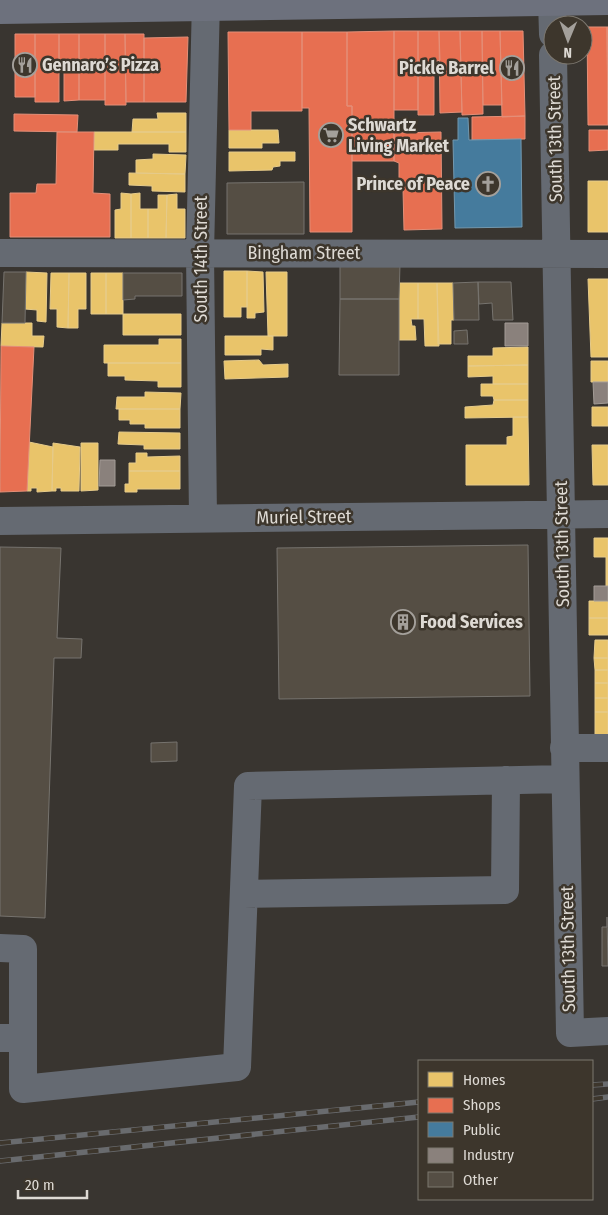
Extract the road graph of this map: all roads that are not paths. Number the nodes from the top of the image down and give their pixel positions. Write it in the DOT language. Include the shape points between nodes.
graph roads {
  1 [pos="552,1"];
  2 [pos="608,1"];
  3 [pos="206,4"];
  4 [pos="0,10"];
  5 [pos="552,15"];
  6 [pos="553,65"];
  7 [pos="0,253"];
  8 [pos="200,253"];
  9 [pos="557,254"];
  10 [pos="608,254"];
  11 [pos="562,514"];
  12 [pos="608,514"];
  13 [pos="203,518"];
  14 [pos="0,521"];
  15 [pos="564,748"];
  16 [pos="608,748"];
  17 [pos="506,780"];
  18 [pos="564,780"];
  19 [pos="244,894"];
  20 [pos="0,948"];
  21 [pos="608,1030"];
  22 [pos="12,1038"];
  23 [pos="12,1090"];
  1 -- 2 [label="main road"];
  1 -- 3 [label="main road"];
  1 -- 5 [label="street"];
  3 -- 4 [label="main road"];
  3 -- 8 [label="street, South 14th Street"];
  6 -- 9 [label="street, South 13th Street"];
  7 -- 8 [label="street, Bingham Street"];
  8 -- 9 [label="street, Bingham Street"];
  8 -- 13 [label="street, South 14th Street"];
  9 -- 10 [label="street, Bingham Street"];
  9 -- 11 [label="street, South 13th Street"];
  11 -- 12 [label="street, Muriel Street"];
  11 -- 13 [label="street, Muriel Street"];
  11 -- 15 [label="street, South 13th Street"];
  13 -- 14 [label="street, Muriel Street"];
  15 -- 16 [label="street"];
  15 -- 18 [label="street, South 13th Street"];
  17 -- 18 [label="street"];
  17 -- 19 [label="street" via="248,786"];
  17 -- 19 [label="street" via="505,890"];
  18 -- 21 [label="street, South 13th Street" via="570,1033"];
  19 -- 23 [label="street" via="237,1067"];
  20 -- 22 [label="street" via="23,949"];
  22 -- 23 [label="street"];
}
